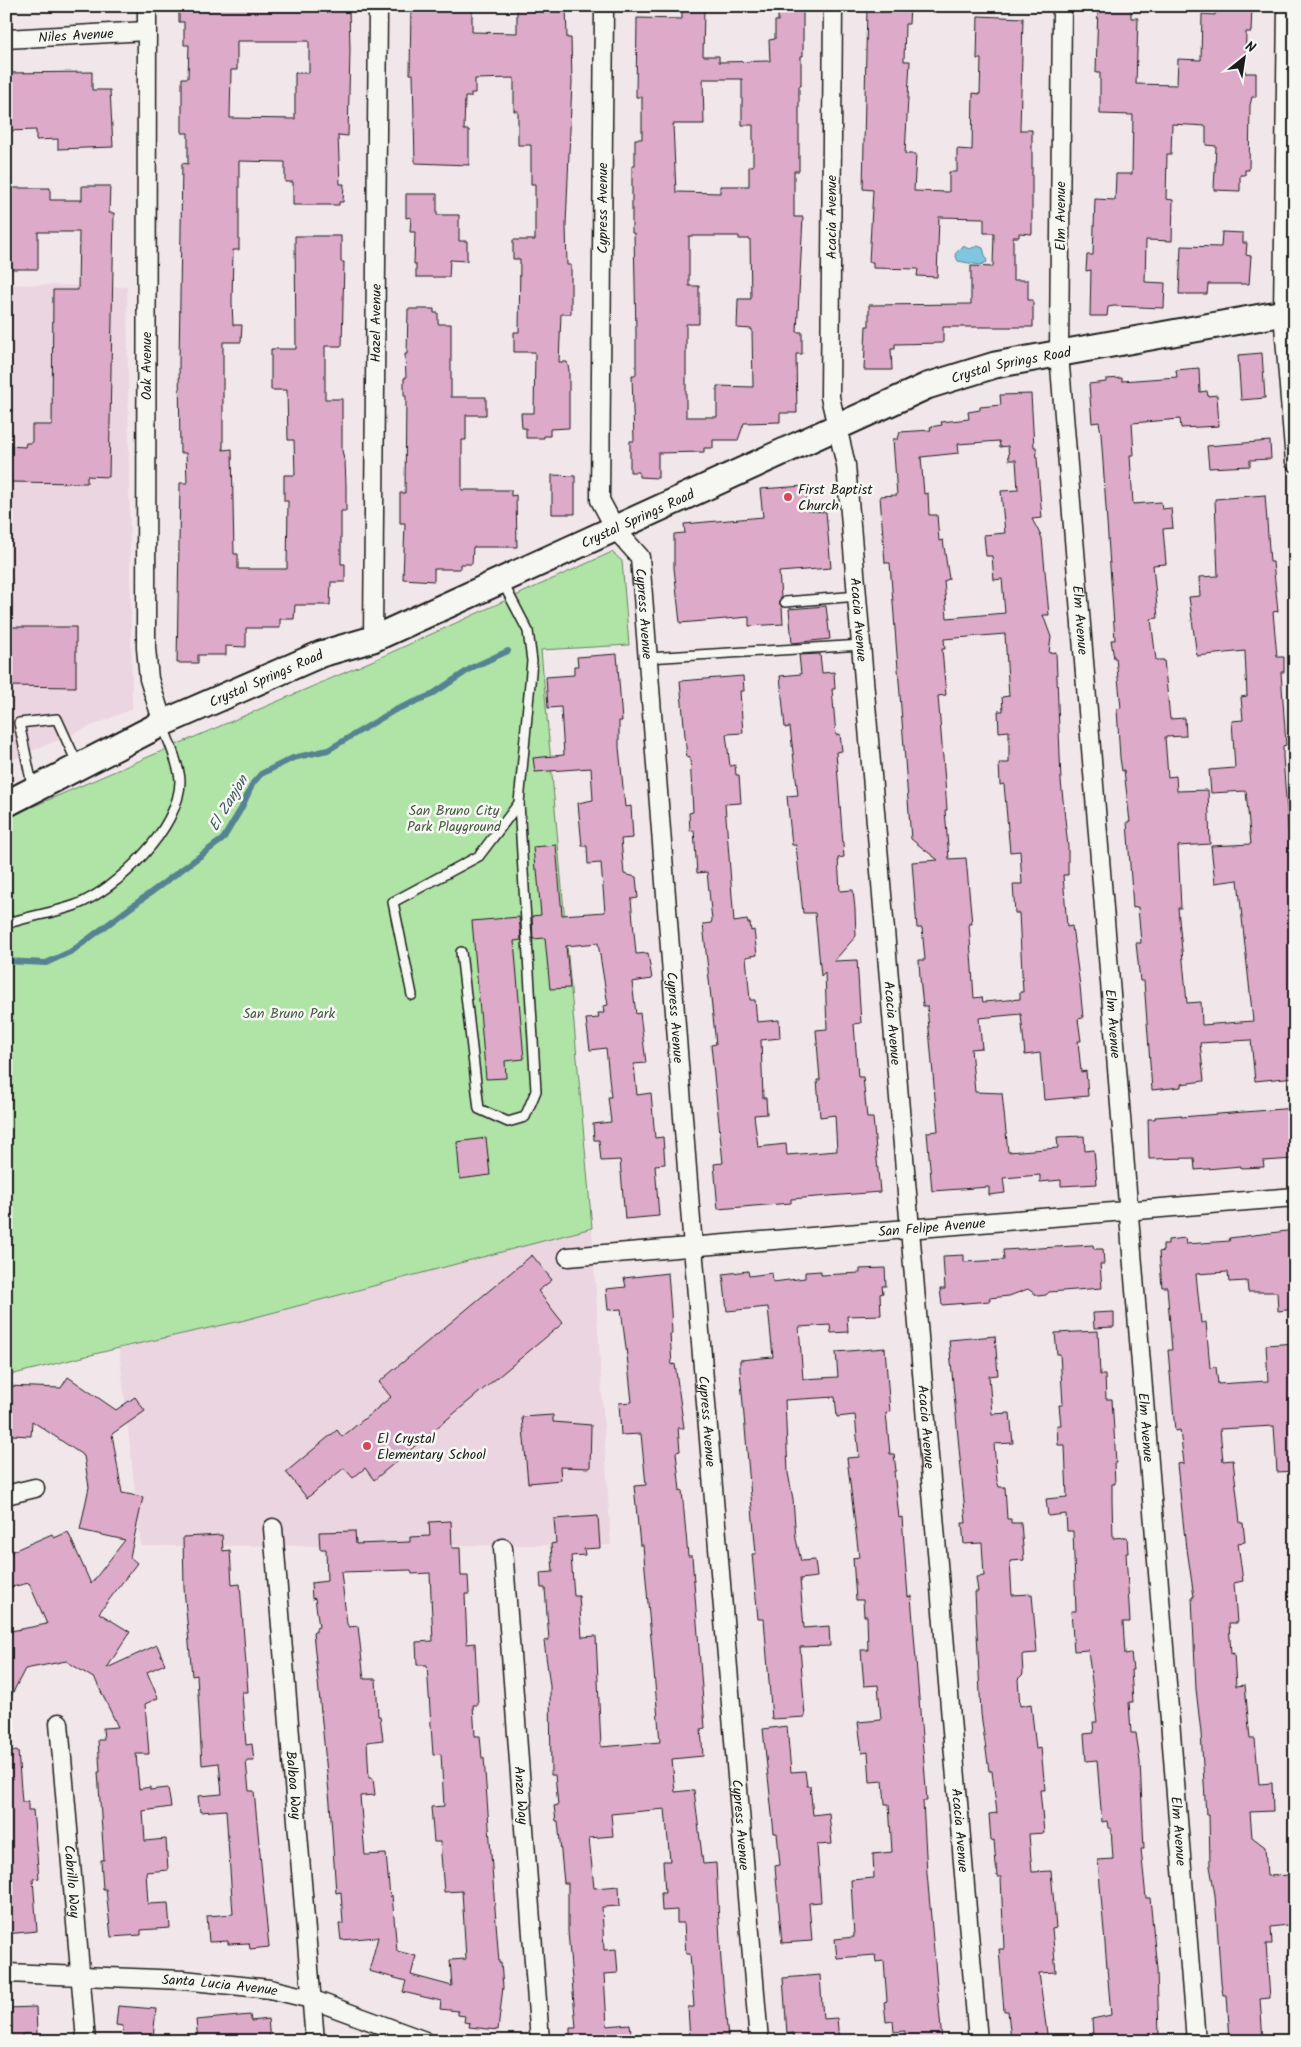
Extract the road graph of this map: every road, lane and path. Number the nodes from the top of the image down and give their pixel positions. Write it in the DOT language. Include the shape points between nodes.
graph roads {
  1 [pos="147,6"];
  2 [pos="378,6"];
  3 [pos="604,6"];
  4 [pos="833,6"];
  5 [pos="1062,6"];
  6 [pos="1287,6"];
  7 [pos="146,32"];
  8 [pos="6,39"];
  9 [pos="1289,252"];
  10 [pos="1289,312"];
  11 [pos="1059,354"];
  12 [pos="837,427"];
  13 [pos="1295,462"];
  14 [pos="616,530"];
  15 [pos="502,582"];
  16 [pos="858,596"];
  17 [pos="785,602"];
  18 [pos="373,639"];
  19 [pos="862,645"];
  20 [pos="648,658"];
  21 [pos="163,723"];
  22 [pos="79,768"];
  23 [pos="34,792"];
  24 [pos="519,803"];
  25 [pos="6,804"];
  26 [pos="6,924"];
  27 [pos="461,952"];
  28 [pos="412,996"];
  29 [pos="1295,1197"];
  30 [pos="1128,1211"];
  31 [pos="910,1229"];
  32 [pos="693,1246"];
  33 [pos="568,1257"];
  34 [pos="34,1488"];
  35 [pos="6,1495"];
  36 [pos="273,1528"];
  37 [pos="503,1548"];
  38 [pos="59,1722"];
  39 [pos="6,1973"];
  40 [pos="80,1976"];
  41 [pos="311,1999"];
  42 [pos="86,2041"];
  43 [pos="315,2041"];
  44 [pos="425,2041"];
  45 [pos="540,2041"];
  46 [pos="759,2041"];
  47 [pos="978,2041"];
  48 [pos="1196,2041"];
  1 -- 7 [label="street, Oak Avenue"];
  2 -- 18 [label="street, Hazel Avenue"];
  3 -- 14 [label="street, Cypress Avenue" via="600,500"];
  4 -- 12 [label="street, Acacia Avenue" via="830,391"];
  5 -- 11 [label="street, Elm Avenue"];
  6 -- 9 [label="street"];
  7 -- 8 [label="street, Niles Avenue"];
  7 -- 21 [label="street, Oak Avenue" via="146,648 149,679"];
  9 -- 10 [label="street"];
  10 -- 11 [label="main road, Crystal Springs Road"];
  10 -- 13 [label="street"];
  11 -- 12 [label="main road, Crystal Springs Road" via="961,374"];
  11 -- 30 [label="street, Elm Avenue"];
  12 -- 14 [label="main road, Crystal Springs Road"];
  12 -- 16 [label="street, Acacia Avenue" via="846,466"];
  14 -- 15 [label="main road, Crystal Springs Road"];
  14 -- 20 [label="street, Cypress Avenue" via="640,558"];
  15 -- 18 [label="main road, Crystal Springs Road"];
  15 -- 24 [label="lane" via="528,631 532,662"];
  16 -- 17 [label="lane"];
  16 -- 19 [label="street, Acacia Avenue"];
  18 -- 21 [label="main road, Crystal Springs Road" via="321,654"];
  19 -- 20 [label="lane"];
  19 -- 31 [label="street, Acacia Avenue"];
  20 -- 32 [label="street, Cypress Avenue"];
  21 -- 22 [label="main road, Crystal Springs Road"];
  21 -- 26 [label="lane" via="180,778 179,793 157,836 138,860 106,889 76,905"];
  22 -- 23 [label="main road, Crystal Springs Road"];
  22 -- 23 [label="lane" via="57,718 18,723"];
  23 -- 25 [label="main road, Crystal Springs Road"];
  24 -- 27 [label="lane" via="536,1091 525,1117 508,1122 479,1109"];
  24 -- 28 [label="lane" via="479,856 393,902"];
  29 -- 30 [label="street, San Felipe Avenue"];
  30 -- 31 [label="street, San Felipe Avenue"];
  30 -- 48 [label="street, Elm Avenue"];
  31 -- 32 [label="street, San Felipe Avenue"];
  31 -- 47 [label="street, Acacia Avenue"];
  32 -- 33 [label="street, San Felipe Avenue"];
  32 -- 46 [label="street, Cypress Avenue"];
  34 -- 35 [label="street"];
  36 -- 41 [label="street, Balboa Way"];
  37 -- 45 [label="street, Anza Way"];
  38 -- 40 [label="street, Cabrillo Way"];
  39 -- 40 [label="street, Santa Lucia Avenue"];
  40 -- 41 [label="street, Santa Lucia Avenue" via="234,1983"];
  40 -- 42 [label="street, Cabrillo Way"];
  41 -- 43 [label="street, Balboa Way"];
  41 -- 44 [label="street, Santa Lucia Avenue"];
}
